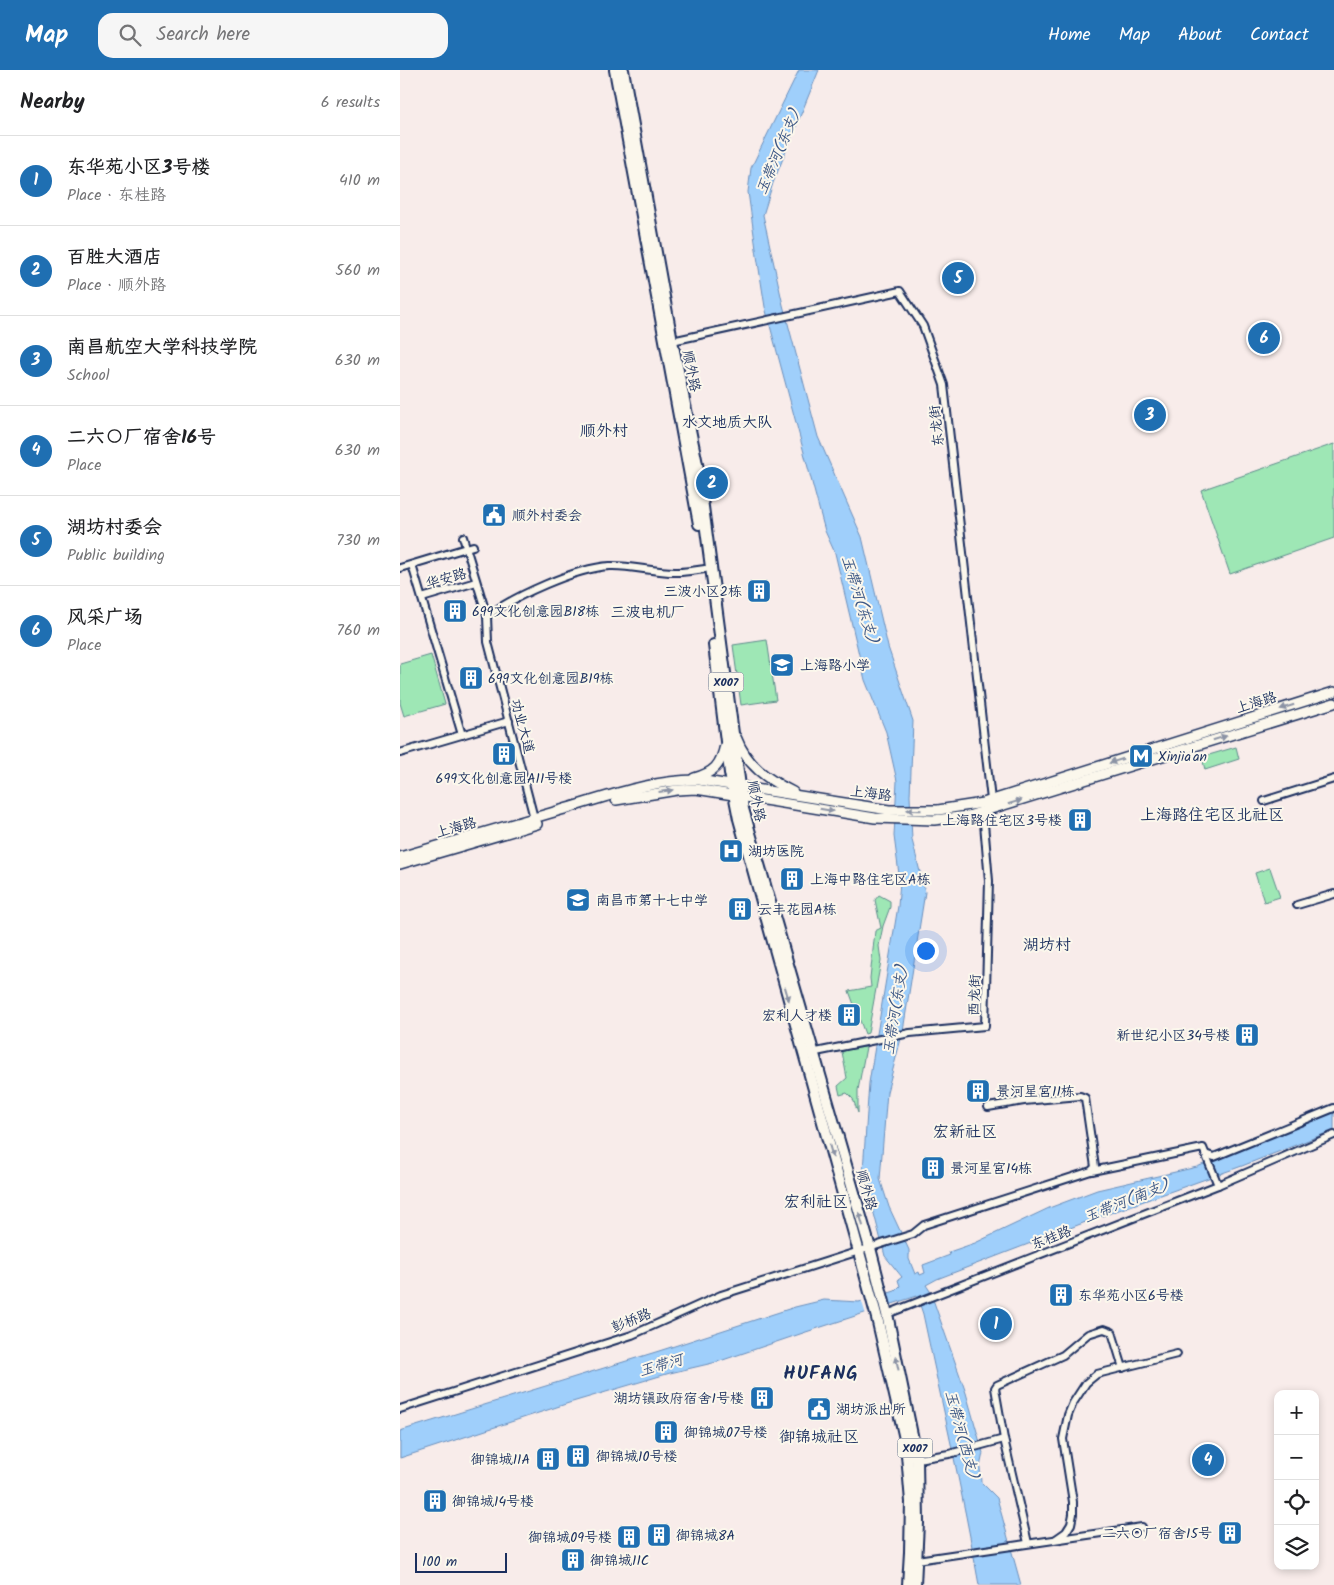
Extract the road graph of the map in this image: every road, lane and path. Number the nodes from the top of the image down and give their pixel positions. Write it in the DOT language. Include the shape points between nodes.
graph roads {
  1 [pos="615,70"];
  2 [pos="623,70"];
  3 [pos="672,341"];
  4 [pos="463,537"];
  5 [pos="469,547"];
  6 [pos="412,565"];
  7 [pos="400,568"];
  8 [pos="705,569"];
  9 [pos="476,582"];
  10 [pos="422,598"];
  11 [pos="487,616"];
  12 [pos="1334,692"];
  13 [pos="1334,703"];
  14 [pos="509,721"];
  15 [pos="732,728"];
  16 [pos="462,734"];
  17 [pos="726,740"];
  18 [pos="400,753"];
  19 [pos="1334,779"];
  20 [pos="683,780"];
  21 [pos="736,791"];
  22 [pos="802,796"];
  23 [pos="990,800"];
  24 [pos="1264,801"];
  25 [pos="983,812"];
  26 [pos="891,814"];
  27 [pos="534,818"];
  28 [pos="400,857"];
  29 [pos="400,864"];
  30 [pos="1334,894"];
  31 [pos="1296,905"];
  32 [pos="809,1054"];
  33 [pos="988,1107"];
  34 [pos="1334,1108"];
  35 [pos="1334,1135"];
  36 [pos="1205,1154"];
  37 [pos="1091,1172"];
  38 [pos="1217,1183"];
  39 [pos="875,1246"];
  40 [pos="859,1252"];
  41 [pos="873,1284"];
  42 [pos="882,1316"];
  43 [pos="1177,1354"];
  44 [pos="1123,1368"];
  45 [pos="400,1409"];
  46 [pos="1004,1439"];
  47 [pos="916,1458"];
  48 [pos="1142,1527"];
  49 [pos="1056,1539"];
  50 [pos="1025,1544"];
  51 [pos="917,1560"];
  52 [pos="908,1585"];
  53 [pos="915,1585"];
  1 -- 8 [label="main road, 顺外路"];
  2 -- 3 [label="main road, 顺外路 / X007"];
  3 -- 15 [label="main road, 顺外路 / X007" via="702,499"];
  3 -- 23 [label="street, 东龙街" via="900,291 923,326 944,385"];
  4 -- 5 [label="street, 功业大道"];
  5 -- 6 [label="street"];
  5 -- 9 [label="street, 功业大道"];
  6 -- 7 [label="street"];
  6 -- 10 [label="street"];
  8 -- 11 [label="street" via="677,572 610,566 588,570 540,587"];
  8 -- 17 [label="main road, 顺外路"];
  9 -- 10 [label="street, 华安路"];
  9 -- 11 [label="street, 功业大道"];
  10 -- 16 [label="street"];
  11 -- 14 [label="street, 功业大道" via="488,642"];
  12 -- 23 [label="main road, 上海路, one-way"];
  25 -- 13 [label="main road, 上海路, one-way"];
  14 -- 16 [label="street"];
  14 -- 27 [label="street, 功业大道"];
  15 -- 21 [label="main road, 顺外路 / X007"];
  15 -- 22 [label="main road" via="756,770"];
  16 -- 18 [label="street"];
  17 -- 20 [label="main road" via="716,767 708,773"];
  17 -- 21 [label="main road, 顺外路"];
  19 -- 24 [label="street"];
  20 -- 21 [label="main road, 上海路" via="699,780"];
  20 -- 27 [label="main road, 上海路"];
  21 -- 22 [label="main road, 上海路"];
  21 -- 26 [label="main road, 上海路, one-way" via="875,818"];
  29 -- 21 [label="main road, 上海路, one-way" via="623,799 677,790"];
  21 -- 32 [label="main road, 顺外路" via="744,837"];
  22 -- 26 [label="main road, 上海路"];
  23 -- 26 [label="main road, 上海路, one-way" via="938,810"];
  25 -- 26 [label="main road, 上海路" via="934,820"];
  25 -- 32 [label="street, 西龙街" via="990,881 985,1026 910,1033"];
  27 -- 28 [label="main road, 上海路"];
  30 -- 31 [label="street"];
  39 -- 32 [label="main road, 顺外路, one-way"];
  32 -- 40 [label="main road, 顺外路, one-way"];
  33 -- 37 [label="street" via="1024,1101 1085,1098 1095,1159"];
  34 -- 36 [label="street" via="1214,1157"];
  35 -- 38 [label="street, 东桂路"];
  36 -- 37 [label="street, 彭桥路" via="1203,1148"];
  36 -- 38 [label="street"];
  37 -- 39 [label="street, 彭桥路" via="924,1225 913,1234"];
  38 -- 42 [label="street, 东桂路"];
  39 -- 40 [label="street, 彭桥路"];
  39 -- 41 [label="main road, 顺外路"];
  40 -- 41 [label="main road, 顺外路"];
  40 -- 45 [label="street, 彭桥路" via="721,1295 632,1335"];
  41 -- 42 [label="main road, 顺外路"];
  47 -- 42 [label="main road, 顺外路 / X007, one-way"];
  42 -- 52 [label="main road, 顺外路" via="906,1443 911,1502"];
  43 -- 44 [label="street"];
  44 -- 46 [label="street" via="1112,1332 1104,1328 1088,1334 1063,1355 997,1385 996,1397"];
  44 -- 49 [label="street" via="1097,1374 1086,1383 1068,1415 1063,1439 1074,1514 1066,1532"];
  46 -- 47 [label="street" via="949,1454"];
  46 -- 50 [label="street"];
  47 -- 51 [label="main road, 顺外路 / X007"];
  48 -- 49 [label="street"];
  49 -- 50 [label="street"];
  50 -- 51 [label="street"];
  51 -- 53 [label="main road, 顺外路 / X007"];
}
